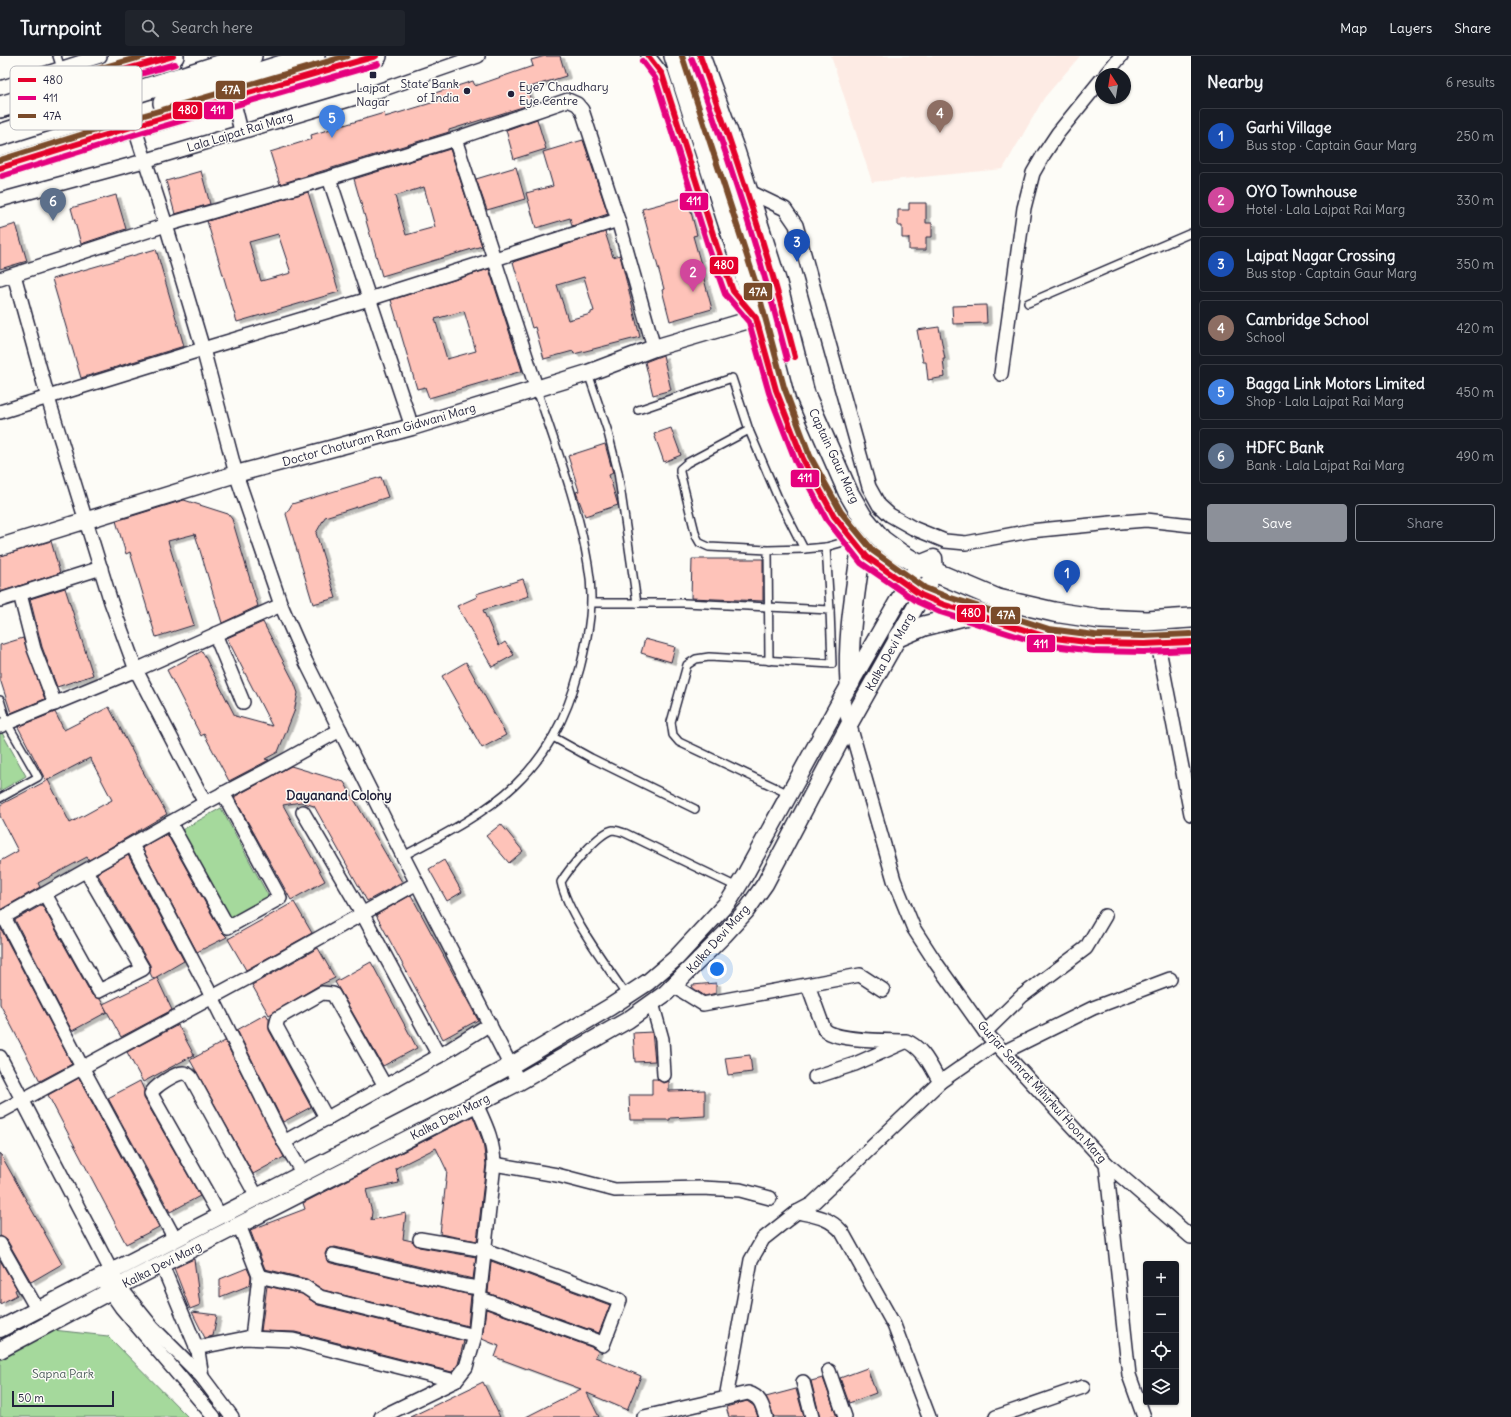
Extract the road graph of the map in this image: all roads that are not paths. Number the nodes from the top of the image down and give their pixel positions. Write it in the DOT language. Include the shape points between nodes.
graph roads {
  1 [pos="100,56"];
  2 [pos="173,56"];
  3 [pos="251,56"];
  4 [pos="314,56"];
  5 [pos="376,56"];
  6 [pos="478,56"];
  7 [pos="648,56"];
  8 [pos="674,56"];
  9 [pos="700,56"];
  10 [pos="1120,56"];
  11 [pos="59,62"];
  12 [pos="127,66"];
  13 [pos="1111,68"];
  14 [pos="1095,87"];
  15 [pos="0,88"];
  16 [pos="10,88"];
  17 [pos="142,90"];
  18 [pos="233,99"];
  19 [pos="10,101"];
  20 [pos="0,107"];
  21 [pos="142,110"];
  22 [pos="142,124"];
  23 [pos="16,130"];
  24 [pos="77,130"];
  25 [pos="121,130"];
  26 [pos="135,130"];
  27 [pos="241,131"];
  28 [pos="0,135"];
  29 [pos="455,139"];
  30 [pos="0,154"];
  31 [pos="144,161"];
  32 [pos="0,168"];
  33 [pos="330,178"];
  34 [pos="748,191"];
  35 [pos="0,200"];
  36 [pos="618,220"];
  37 [pos="166,225"];
  38 [pos="1191,233"];
  39 [pos="496,258"];
  40 [pos="14,275"];
  41 [pos="0,279"];
  42 [pos="369,299"];
  43 [pos="1028,303"];
  44 [pos="756,318"];
  45 [pos="654,348"];
  46 [pos="203,349"];
  47 [pos="588,373"];
  48 [pos="1001,374"];
  49 [pos="537,390"];
  50 [pos="48,398"];
  51 [pos="638,410"];
  52 [pos="0,412"];
  53 [pos="412,427"];
  54 [pos="749,430"];
  55 [pos="236,474"];
  56 [pos="87,520"];
  57 [pos="1191,525"];
  58 [pos="946,542"];
  59 [pos="857,545"];
  60 [pos="0,547"];
  61 [pos="826,547"];
  62 [pos="804,549"];
  63 [pos="768,550"];
  64 [pos="929,564"];
  65 [pos="101,568"];
  66 [pos="914,591"];
  67 [pos="20,594"];
  68 [pos="0,600"];
  69 [pos="592,603"];
  70 [pos="637,603"];
  71 [pos="281,605"];
  72 [pos="769,607"];
  73 [pos="830,610"];
  74 [pos="971,614"];
  75 [pos="1191,618"];
  76 [pos="214,634"];
  77 [pos="898,637"];
  78 [pos="1191,642"];
  79 [pos="1158,644"];
  80 [pos="769,662"];
  81 [pos="136,670"];
  82 [pos="843,677"];
  83 [pos="0,700"];
  84 [pos="243,702"];
  85 [pos="55,704"];
  86 [pos="850,723"];
  87 [pos="4,725"];
  88 [pos="340,730"];
  89 [pos="553,737"];
  90 [pos="223,793"];
  91 [pos="789,794"];
  92 [pos="0,798"];
  93 [pos="205,803"];
  94 [pos="695,809"];
  95 [pos="303,812"];
  96 [pos="1191,814"];
  97 [pos="170,823"];
  98 [pos="132,845"];
  99 [pos="403,856"];
  100 [pos="86,871"];
  101 [pos="417,883"];
  102 [pos="737,888"];
  103 [pos="45,894"];
  104 [pos="362,914"];
  105 [pos="1105,916"];
  106 [pos="2,918"];
  107 [pos="1170,979"];
  108 [pos="808,985"];
  109 [pos="674,986"];
  110 [pos="883,990"];
  111 [pos="627,996"];
  112 [pos="212,997"];
  113 [pos="652,1003"];
  114 [pos="490,1024"];
  115 [pos="985,1032"];
  116 [pos="906,1041"];
  117 [pos="1000,1048"];
  118 [pos="438,1056"];
  119 [pos="0,1057"];
  120 [pos="510,1066"];
  121 [pos="82,1067"];
  122 [pos="664,1076"];
  123 [pos="815,1077"];
  124 [pos="518,1082"];
  125 [pos="940,1082"];
  126 [pos="386,1086"];
  127 [pos="23,1100"];
  128 [pos="476,1104"];
  129 [pos="0,1112"];
  130 [pos="327,1119"];
  131 [pos="284,1142"];
  132 [pos="1106,1163"];
  133 [pos="494,1164"];
  134 [pos="303,1174"];
  135 [pos="257,1197"];
  136 [pos="770,1198"];
  137 [pos="797,1212"];
  138 [pos="220,1216"];
  139 [pos="239,1225"];
  140 [pos="1191,1237"];
  141 [pos="175,1239"];
  142 [pos="420,1239"];
  143 [pos="0,1244"];
  144 [pos="485,1250"];
  145 [pos="333,1255"];
  146 [pos="162,1265"];
  147 [pos="105,1274"];
  148 [pos="259,1276"];
  149 [pos="114,1289"];
  150 [pos="479,1293"];
  151 [pos="37,1310"];
  152 [pos="0,1329"];
  153 [pos="475,1336"];
  154 [pos="252,1338"];
  155 [pos="196,1348"];
  156 [pos="0,1350"];
  157 [pos="830,1371"];
  158 [pos="202,1377"];
  159 [pos="455,1381"];
  160 [pos="803,1382"];
  161 [pos="1083,1387"];
  162 [pos="726,1398"];
  163 [pos="685,1412"];
  164 [pos="214,1417"];
  165 [pos="232,1417"];
  166 [pos="381,1417"];
  167 [pos="644,1417"];
  168 [pos="766,1417"];
  169 [pos="812,1417"];
  170 [pos="845,1417"];
  171 [pos="929,1417"];
  172 [pos="996,1417"];
  173 [pos="1144,1417"];
  1 -- 11 [label="street"];
  2 -- 12 [label="main road"];
  3 -- 17 [label="main road"];
  4 -- 21 [label="main road"];
  5 -- 18 [label="main road"];
  6 -- 27 [label="street, Lala Lajpat Rai Marg" via="372,93"];
  7 -- 44 [label="street" via="662,74 733,291"];
  8 -- 44 [label="main road"];
  9 -- 34 [label="main road, Captain Gaur Marg"];
  10 -- 13 [label="street"];
  14 -- 48 [label="street" via="1058,133 1033,174 1024,208"];
  15 -- 16 [label="street"];
  18 -- 22 [label="main road"];
  18 -- 27 [label="street"];
  19 -- 20 [label="main road"];
  23 -- 28 [label="main road"];
  24 -- 30 [label="main road"];
  25 -- 32 [label="main road"];
  26 -- 31 [label="street"];
  27 -- 31 [label="street, Lala Lajpat Rai Marg"];
  29 -- 33 [label="street"];
  29 -- 36 [label="street" via="560,102 568,100 577,104 582,110"];
  29 -- 39 [label="street"];
  31 -- 35 [label="street, Lala Lajpat Rai Marg"];
  31 -- 37 [label="street"];
  33 -- 37 [label="street"];
  33 -- 42 [label="street"];
  34 -- 58 [label="street" via="785,209 796,226 869,487 879,504 890,515"];
  34 -- 64 [label="main road, Captain Gaur Marg" via="777,283 805,394 848,492 862,516 882,540 901,554"];
  36 -- 39 [label="street"];
  36 -- 45 [label="street"];
  37 -- 40 [label="street"];
  37 -- 46 [label="street"];
  38 -- 43 [label="lane"];
  39 -- 42 [label="street"];
  39 -- 49 [label="street"];
  40 -- 41 [label="street"];
  40 -- 50 [label="street"];
  42 -- 46 [label="street"];
  42 -- 53 [label="street"];
  44 -- 45 [label="street, Doctor Choturam Ram Gidwani Marg"];
  44 -- 59 [label="main road" via="776,390 803,459 834,516"];
  45 -- 47 [label="street, Doctor Choturam Ram Gidwani Marg"];
  46 -- 50 [label="street"];
  46 -- 55 [label="street"];
  47 -- 49 [label="street, Doctor Choturam Ram Gidwani Marg"];
  47 -- 70 [label="lane" via="618,472"];
  49 -- 53 [label="street, Doctor Choturam Ram Gidwani Marg"];
  49 -- 69 [label="lane" via="579,520 588,564"];
  50 -- 52 [label="street"];
  50 -- 56 [label="street"];
  51 -- 54 [label="lane" via="732,378"];
  53 -- 55 [label="street, Doctor Choturam Ram Gidwani Marg"];
  54 -- 62 [label="lane" via="778,498"];
  54 -- 63 [label="lane" via="687,463 680,472 700,543 709,547"];
  55 -- 56 [label="street, Doctor Choturam Ram Gidwani Marg"];
  55 -- 71 [label="street"];
  56 -- 60 [label="street, Doctor Choturam Ram Gidwani Marg"];
  56 -- 65 [label="street"];
  57 -- 58 [label="street" via="1146,520 1030,531 966,543"];
  58 -- 64 [label="street"];
  59 -- 61 [label="lane"];
  59 -- 66 [label="main road" via="867,557"];
  59 -- 82 [label="main road" via="852,612"];
  61 -- 62 [label="lane"];
  61 -- 73 [label="lane"];
  62 -- 63 [label="lane"];
  63 -- 72 [label="lane"];
  64 -- 66 [label="street, Kalka Devi Marg"];
  64 -- 75 [label="main road, Captain Gaur Marg" via="998,599 1054,612 1100,619 1147,621"];
  65 -- 67 [label="street"];
  65 -- 81 [label="street"];
  66 -- 74 [label="main road"];
  66 -- 77 [label="street, Kalka Devi Marg"];
  66 -- 82 [label="street, Kalka Devi Marg"];
  67 -- 68 [label="street"];
  67 -- 85 [label="street" via="34,649"];
  69 -- 70 [label="lane"];
  69 -- 89 [label="lane" via="589,635 578,673 569,702"];
  70 -- 72 [label="lane"];
  71 -- 76 [label="street"];
  71 -- 88 [label="street"];
  72 -- 73 [label="lane"];
  72 -- 80 [label="lane"];
  73 -- 82 [label="lane"];
  74 -- 77 [label="main road" via="924,626"];
  74 -- 79 [label="main road" via="1048,637 1094,643"];
  76 -- 81 [label="street"];
  76 -- 84 [label="street"];
  77 -- 86 [label="street, Kalka Devi Marg"];
  78 -- 79 [label="main road"];
  79 -- 96 [label="street"];
  80 -- 82 [label="lane"];
  80 -- 91 [label="lane" via="696,658 687,665 671,722 672,735 679,742"];
  81 -- 85 [label="street"];
  81 -- 93 [label="street"];
  82 -- 86 [label="street, Gurjar Samrat Mihirkul Hoon Marg"];
  82 -- 91 [label="street, Kalka Devi Marg"];
  83 -- 87 [label="lane"];
  85 -- 87 [label="street"];
  86 -- 109 [label="street, Kalka Devi Marg" via="764,884 746,911"];
  86 -- 115 [label="street, Gurjar Samrat Mihirkul Hoon Marg" via="894,880 914,929"];
  87 -- 92 [label="lane" via="38,777"];
  88 -- 90 [label="street"];
  88 -- 99 [label="street"];
  89 -- 94 [label="lane"];
  89 -- 99 [label="lane" via="536,765 500,799 446,834"];
  90 -- 93 [label="street"];
  90 -- 97 [label="street" via="280,898 228,927"];
  91 -- 102 [label="street, Kalka Devi Marg"];
  93 -- 97 [label="street"];
  95 -- 104 [label="street"];
  97 -- 98 [label="street"];
  98 -- 100 [label="street"];
  98 -- 112 [label="street"];
  99 -- 101 [label="street"];
  100 -- 103 [label="street"];
  100 -- 103 [label="street" via="143,969 99,991"];
  101 -- 104 [label="street"];
  101 -- 114 [label="street"];
  102 -- 111 [label="street, Kalka Devi Marg" via="729,901 676,958"];
  102 -- 111 [label="lane" via="625,833 612,830 603,834 567,870 561,882 586,933"];
  103 -- 106 [label="street"];
  104 -- 112 [label="street"];
  104 -- 118 [label="street"];
  105 -- 115 [label="street" via="1086,948 1022,996"];
  106 -- 121 [label="street"];
  107 -- 117 [label="street" via="1093,1008"];
  108 -- 109 [label="street" via="703,1004"];
  108 -- 110 [label="street" via="860,975"];
  108 -- 116 [label="street" via="824,1029 829,1034 840,1038"];
  109 -- 113 [label="street, Kalka Devi Marg"];
  111 -- 120 [label="street, Kalka Devi Marg"];
  112 -- 121 [label="street"];
  112 -- 131 [label="street"];
  113 -- 122 [label="street" via="662,1039"];
  113 -- 124 [label="street, Kalka Devi Marg" via="628,1020"];
  114 -- 118 [label="street"];
  114 -- 120 [label="street"];
  115 -- 117 [label="street, Gurjar Samrat Mihirkul Hoon Marg"];
  116 -- 123 [label="street" via="855,1064"];
  116 -- 125 [label="street" via="914,1044 922,1052"];
  117 -- 125 [label="street"];
  117 -- 132 [label="street, Gurjar Samrat Mihirkul Hoon Marg"];
  118 -- 126 [label="street"];
  119 -- 127 [label="street"];
  120 -- 124 [label="street"];
  120 -- 134 [label="street, Kalka Devi Marg"];
  121 -- 127 [label="street"];
  121 -- 141 [label="street"];
  124 -- 128 [label="street, Kalka Devi Marg"];
  125 -- 137 [label="street" via="812,1204"];
  126 -- 130 [label="street"];
  126 -- 130 [label="street" via="333,994 322,993 278,1018 276,1026"];
  127 -- 129 [label="street"];
  127 -- 147 [label="street"];
  128 -- 133 [label="street" via="490,1132"];
  128 -- 139 [label="street, Kalka Devi Marg"];
  130 -- 131 [label="street"];
  131 -- 134 [label="street"];
  132 -- 140 [label="street, Gurjar Samrat Mihirkul Hoon Marg"];
  132 -- 173 [label="street" via="1129,1375"];
  133 -- 136 [label="street" via="557,1174 615,1190 702,1188 740,1190"];
  133 -- 144 [label="street"];
  134 -- 135 [label="street, Kalka Devi Marg"];
  135 -- 138 [label="street, Kalka Devi Marg"];
  135 -- 138 [label="street" via="191,1077 188,1074 179,1074 155,1087 151,1094"];
  137 -- 162 [label="street" via="763,1239 751,1260"];
  137 -- 171 [label="street" via="826,1219 842,1232 894,1325"];
  138 -- 141 [label="street, Kalka Devi Marg"];
  139 -- 146 [label="street, Kalka Devi Marg"];
  139 -- 148 [label="street"];
  141 -- 147 [label="street, Kalka Devi Marg"];
  142 -- 144 [label="street"];
  143 -- 151 [label="street"];
  144 -- 150 [label="street"];
  144 -- 150 [label="street" via="620,1300 603,1345"];
  145 -- 150 [label="street"];
  146 -- 149 [label="street, Kalka Devi Marg"];
  146 -- 155 [label="street"];
  147 -- 149 [label="street"];
  147 -- 151 [label="street, Kalka Devi Marg"];
  148 -- 153 [label="street" via="305,1287 320,1297"];
  148 -- 154 [label="street"];
  149 -- 156 [label="street, Kalka Devi Marg"];
  149 -- 158 [label="street"];
  149 -- 164 [label="street" via="160,1356"];
  150 -- 153 [label="street"];
  151 -- 152 [label="street, Kalka Devi Marg"];
  153 -- 159 [label="street" via="466,1367"];
  154 -- 155 [label="street" via="212,1343"];
  154 -- 159 [label="street" via="293,1340"];
  155 -- 158 [label="street"];
  157 -- 170 [label="street"];
  158 -- 165 [label="street"];
  159 -- 166 [label="street"];
  160 -- 169 [label="street"];
  161 -- 172 [label="street"];
  162 -- 163 [label="street"];
  162 -- 168 [label="street" via="748,1393 756,1396 761,1401"];
  163 -- 167 [label="street"];
}
